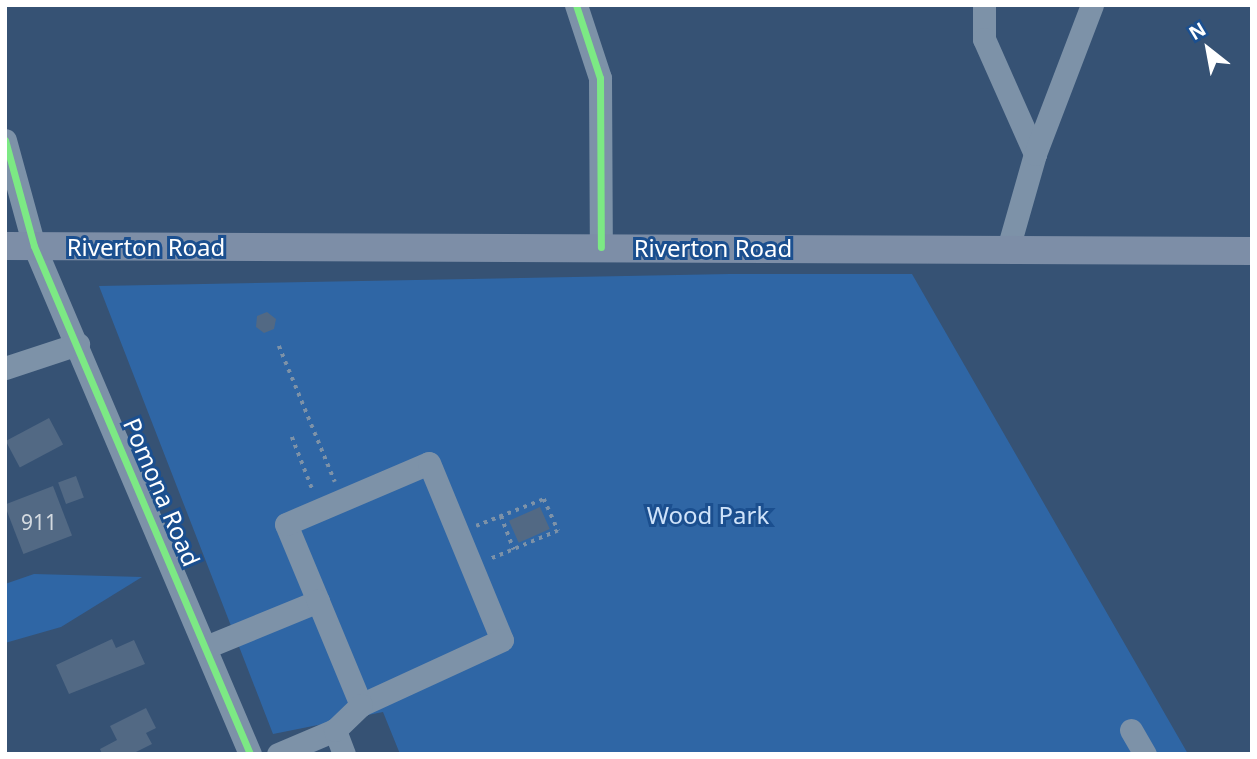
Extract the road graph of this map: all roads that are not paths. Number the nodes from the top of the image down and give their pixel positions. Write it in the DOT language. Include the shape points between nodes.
graph roads {
  1 [pos="576,5"];
  2 [pos="984,5"];
  3 [pos="1092,5"];
  4 [pos="5,140"];
  5 [pos="1034,154"];
  6 [pos="5,246"];
  7 [pos="34,246"];
  8 [pos="601,247"];
  9 [pos="1008,249"];
  10 [pos="1252,251"];
  11 [pos="78,344"];
  12 [pos="5,368"];
  13 [pos="318,601"];
  14 [pos="206,647"];
  15 [pos="361,705"];
  16 [pos="335,730"];
  17 [pos="1131,730"];
  18 [pos="250,754"];
  19 [pos="278,754"];
  20 [pos="344,754"];
  21 [pos="1145,754"];
  1 -- 8 [label="street" via="600,78"];
  2 -- 5 [label="street" via="985,39"];
  3 -- 5 [label="street"];
  4 -- 7 [label="street, Pomona Road"];
  5 -- 9 [label="street"];
  6 -- 7 [label="main road, Riverton Road"];
  7 -- 8 [label="main road, Riverton Road"];
  7 -- 11 [label="street, Pomona Road"];
  8 -- 9 [label="main road, Riverton Road"];
  9 -- 10 [label="main road, Riverton Road"];
  11 -- 12 [label="street"];
  11 -- 14 [label="street, Pomona Road"];
  13 -- 14 [label="street"];
  13 -- 15 [label="street"];
  13 -- 15 [label="street" via="286,524 429,463 502,640"];
  14 -- 18 [label="street, Pomona Road"];
  15 -- 16 [label="street"];
  16 -- 19 [label="street"];
  16 -- 20 [label="street"];
  17 -- 21 [label="street"];
}
